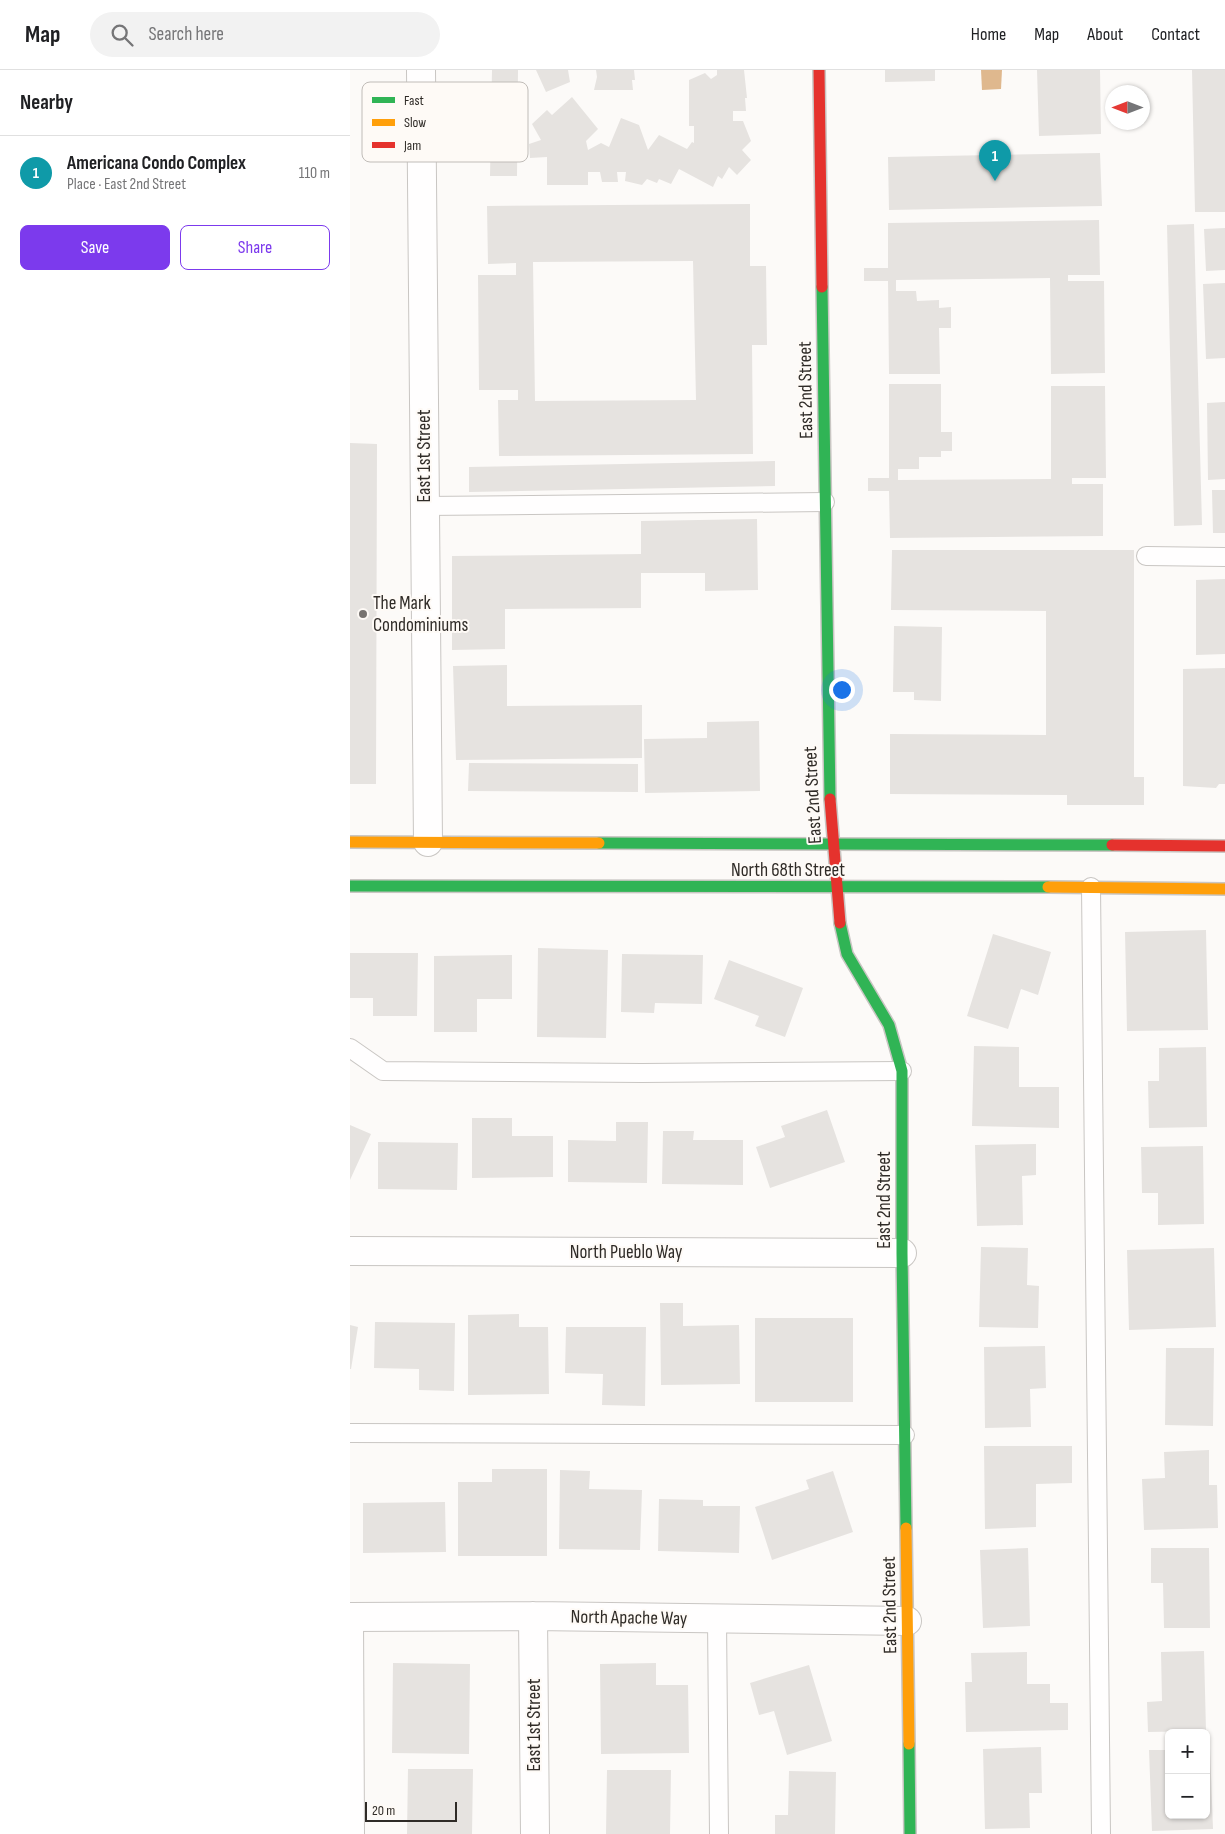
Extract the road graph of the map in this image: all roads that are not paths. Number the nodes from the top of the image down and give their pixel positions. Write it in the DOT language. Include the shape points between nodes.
graph roads {
  1 [pos="819,70"];
  2 [pos="422,162"];
  3 [pos="825,502"];
  4 [pos="424,506"];
  5 [pos="1146,556"];
  6 [pos="1225,557"];
  7 [pos="350,842"];
  8 [pos="428,842"];
  9 [pos="833,843"];
  10 [pos="1225,846"];
  11 [pos="350,886"];
  12 [pos="837,887"];
  13 [pos="1091,887"];
  14 [pos="1225,889"];
  15 [pos="350,1048"];
  16 [pos="902,1072"];
  17 [pos="350,1251"];
  18 [pos="902,1253"];
  19 [pos="350,1433"];
  20 [pos="905,1435"];
  21 [pos="533,1616"];
  22 [pos="352,1617"];
  23 [pos="717,1619"];
  24 [pos="908,1621"];
  25 [pos="355,1834"];
  26 [pos="535,1834"];
  27 [pos="719,1834"];
  28 [pos="910,1834"];
  29 [pos="1101,1834"];
  1 -- 3 [label="street, East 2nd Street"];
  2 -- 4 [label="street, East 1st Street"];
  3 -- 4 [label="lane"];
  3 -- 9 [label="street, East 2nd Street" via="828,786"];
  4 -- 8 [label="street, East 1st Street"];
  5 -- 6 [label="lane"];
  7 -- 8 [label="street, North 68th Street"];
  8 -- 9 [label="street, North 68th Street"];
  9 -- 10 [label="street, North 68th Street"];
  9 -- 12 [label="street, East 2nd Street"];
  11 -- 12 [label="street, North 68th Street"];
  12 -- 13 [label="street, North 68th Street"];
  12 -- 16 [label="street, East 2nd Street" via="847,954 889,1025"];
  13 -- 14 [label="street, North 68th Street"];
  13 -- 29 [label="lane"];
  15 -- 16 [label="lane" via="383,1071"];
  16 -- 18 [label="street, East 2nd Street"];
  17 -- 18 [label="street, North Pueblo Way"];
  18 -- 20 [label="street, East 2nd Street"];
  19 -- 20 [label="lane"];
  20 -- 24 [label="street, East 2nd Street"];
  21 -- 22 [label="street, North Apache Way"];
  21 -- 23 [label="street, North Apache Way"];
  21 -- 26 [label="street, East 1st Street"];
  22 -- 25 [label="lane"];
  23 -- 24 [label="street, North Apache Way"];
  23 -- 27 [label="lane"];
  24 -- 28 [label="street, East 2nd Street"];
}
